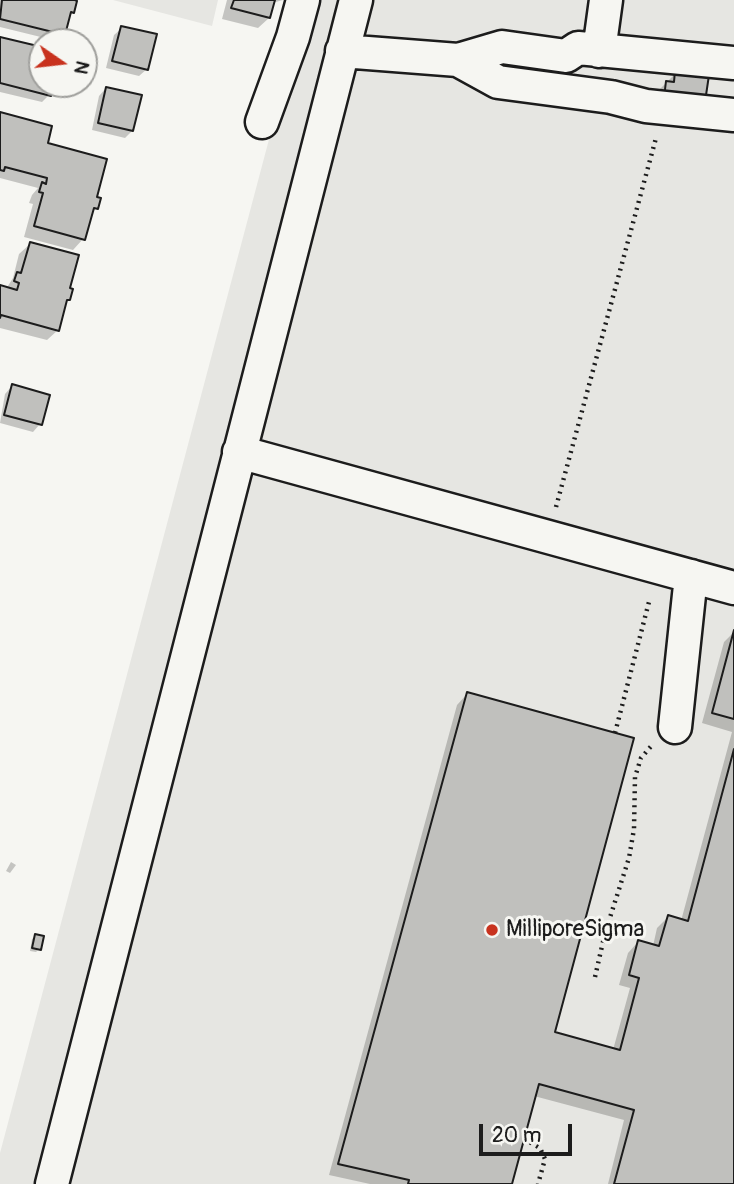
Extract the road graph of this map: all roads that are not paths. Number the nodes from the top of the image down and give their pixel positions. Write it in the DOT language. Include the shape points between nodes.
graph roads {
  1 [pos="303,0"];
  2 [pos="356,0"];
  3 [pos="606,0"];
  4 [pos="342,51"];
  5 [pos="598,51"];
  6 [pos="458,60"];
  7 [pos="734,63"];
  8 [pos="611,97"];
  9 [pos="734,115"];
  10 [pos="262,122"];
  11 [pos="239,452"];
  12 [pos="691,576"];
  13 [pos="734,588"];
  14 [pos="675,726"];
  15 [pos="52,1184"];
  1 -- 10 [label="lane"];
  2 -- 4 [label="lane"];
  3 -- 5 [label="lane"];
  4 -- 6 [label="lane"];
  4 -- 11 [label="lane"];
  5 -- 6 [label="lane" via="566,56 502,47"];
  5 -- 7 [label="lane"];
  5 -- 8 [label="lane"];
  6 -- 8 [label="lane" via="498,82"];
  8 -- 9 [label="lane" via="646,106"];
  11 -- 12 [label="lane"];
  11 -- 15 [label="lane"];
  12 -- 13 [label="lane"];
  12 -- 14 [label="lane"];
}
